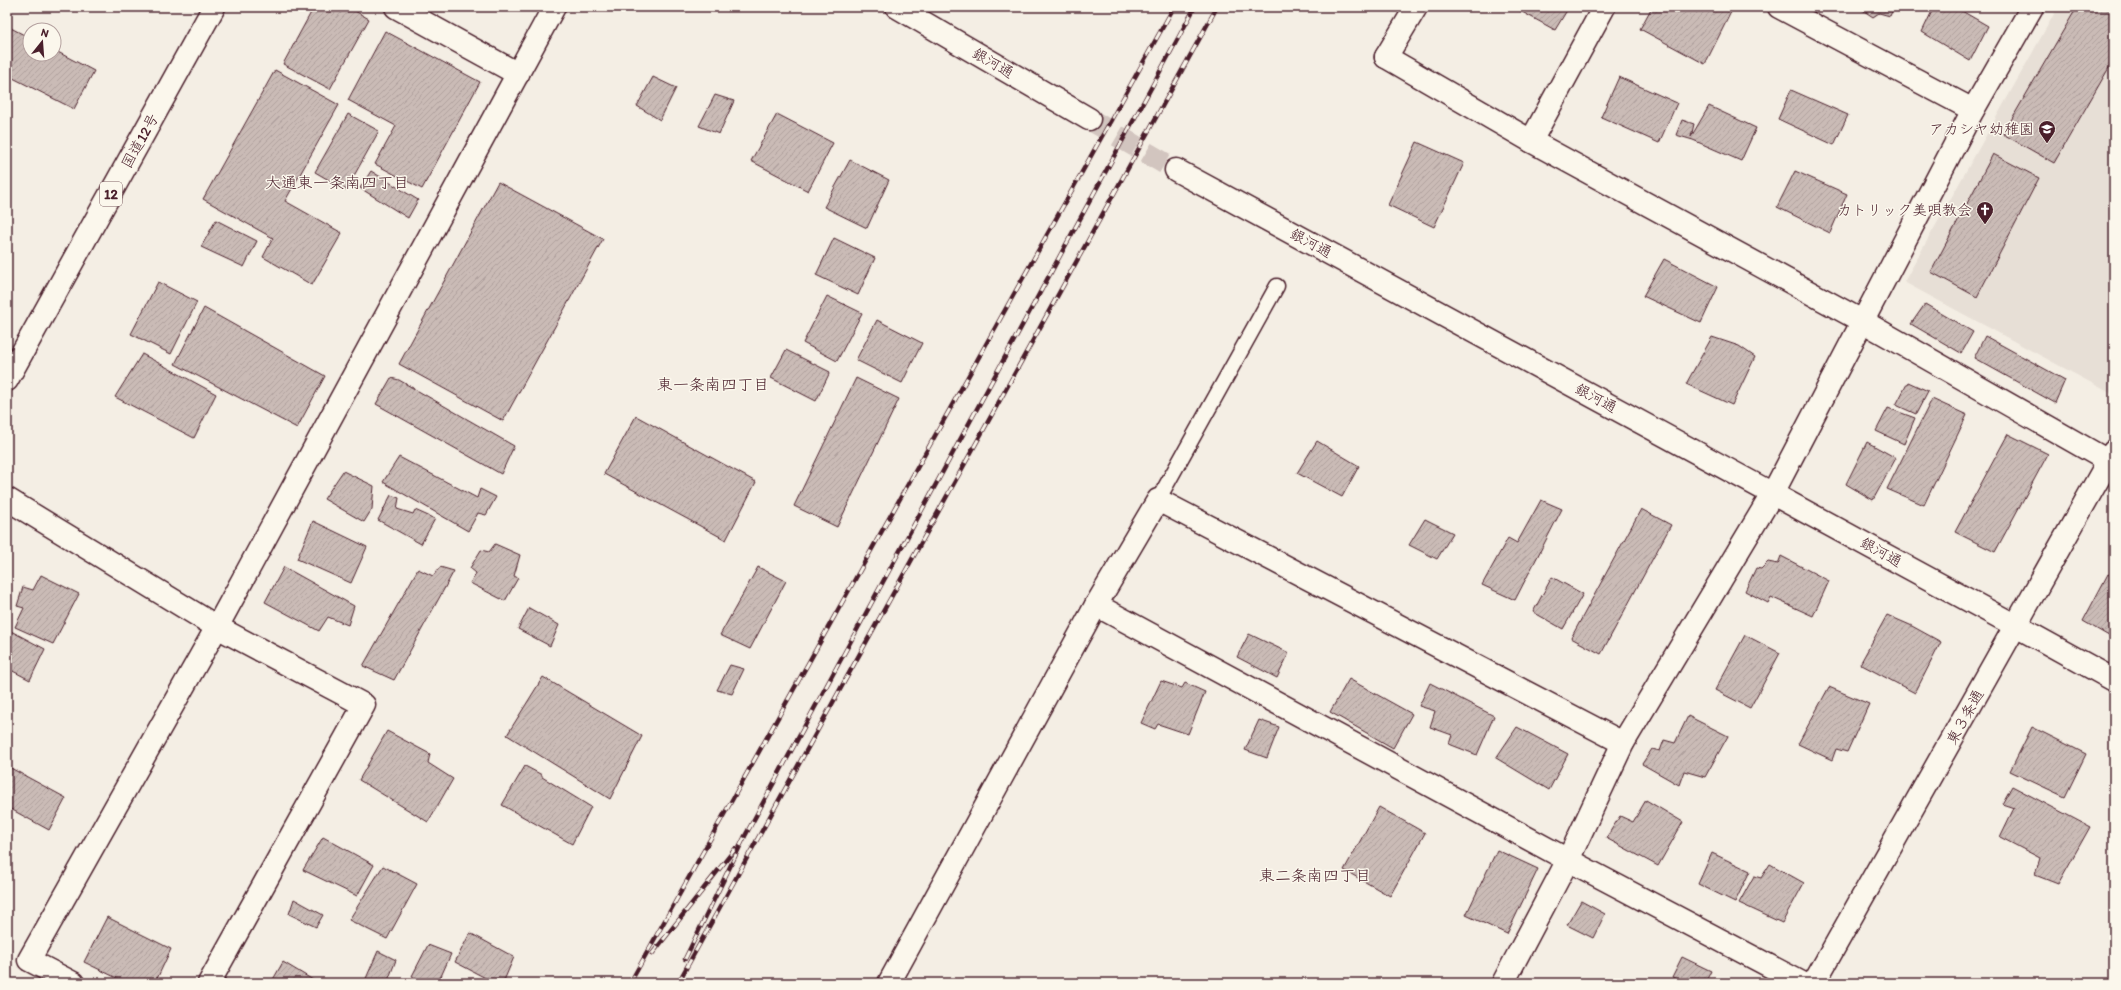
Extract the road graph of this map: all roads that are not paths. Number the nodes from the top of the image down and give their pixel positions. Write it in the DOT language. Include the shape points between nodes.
graph roads {
  1 [pos="214,7"];
  2 [pos="396,7"];
  3 [pos="554,7"];
  4 [pos="897,7"];
  5 [pos="1416,7"];
  6 [pos="1604,7"];
  7 [pos="1779,7"];
  8 [pos="2032,7"];
  9 [pos="518,74"];
  10 [pos="1973,110"];
  11 [pos="1089,119"];
  12 [pos="1531,141"];
  13 [pos="1176,170"];
  14 [pos="1277,286"];
  15 [pos="1862,321"];
  16 [pos="7,380"];
  17 [pos="2111,456"];
  18 [pos="1773,493"];
  19 [pos="7,499"];
  20 [pos="1158,500"];
  21 [pos="1096,605"];
  22 [pos="2016,626"];
  23 [pos="217,627"];
  24 [pos="2114,680"];
  25 [pos="1623,743"];
  26 [pos="1568,860"];
  27 [pos="73,983"];
  28 [pos="209,983"];
  29 [pos="889,983"];
  30 [pos="1503,983"];
  31 [pos="1802,983"];
  32 [pos="1814,983"];
  1 -- 16 [label="main road, 国道12号 / 12"];
  2 -- 9 [label="main road"];
  3 -- 9 [label="main road"];
  4 -- 11 [label="main road, 銀河通"];
  5 -- 12 [label="main road" via="1386,57"];
  6 -- 12 [label="main road"];
  7 -- 10 [label="main road"];
  8 -- 10 [label="main road"];
  9 -- 23 [label="main road"];
  10 -- 15 [label="main road"];
  12 -- 15 [label="main road"];
  13 -- 18 [label="main road, 銀河通"];
  14 -- 20 [label="lane"];
  15 -- 17 [label="main road"];
  15 -- 18 [label="main road"];
  17 -- 22 [label="main road, 東３条通"];
  18 -- 22 [label="main road, 銀河通"];
  18 -- 25 [label="main road"];
  19 -- 23 [label="main road"];
  20 -- 21 [label="main road"];
  20 -- 25 [label="main road"];
  21 -- 26 [label="main road"];
  21 -- 29 [label="main road"];
  22 -- 24 [label="main road, 銀河通"];
  22 -- 32 [label="main road, 東３条通"];
  23 -- 27 [label="main road" via="29,960"];
  23 -- 28 [label="main road" via="364,705"];
  25 -- 26 [label="main road"];
  26 -- 30 [label="main road"];
  26 -- 31 [label="main road"];
}
